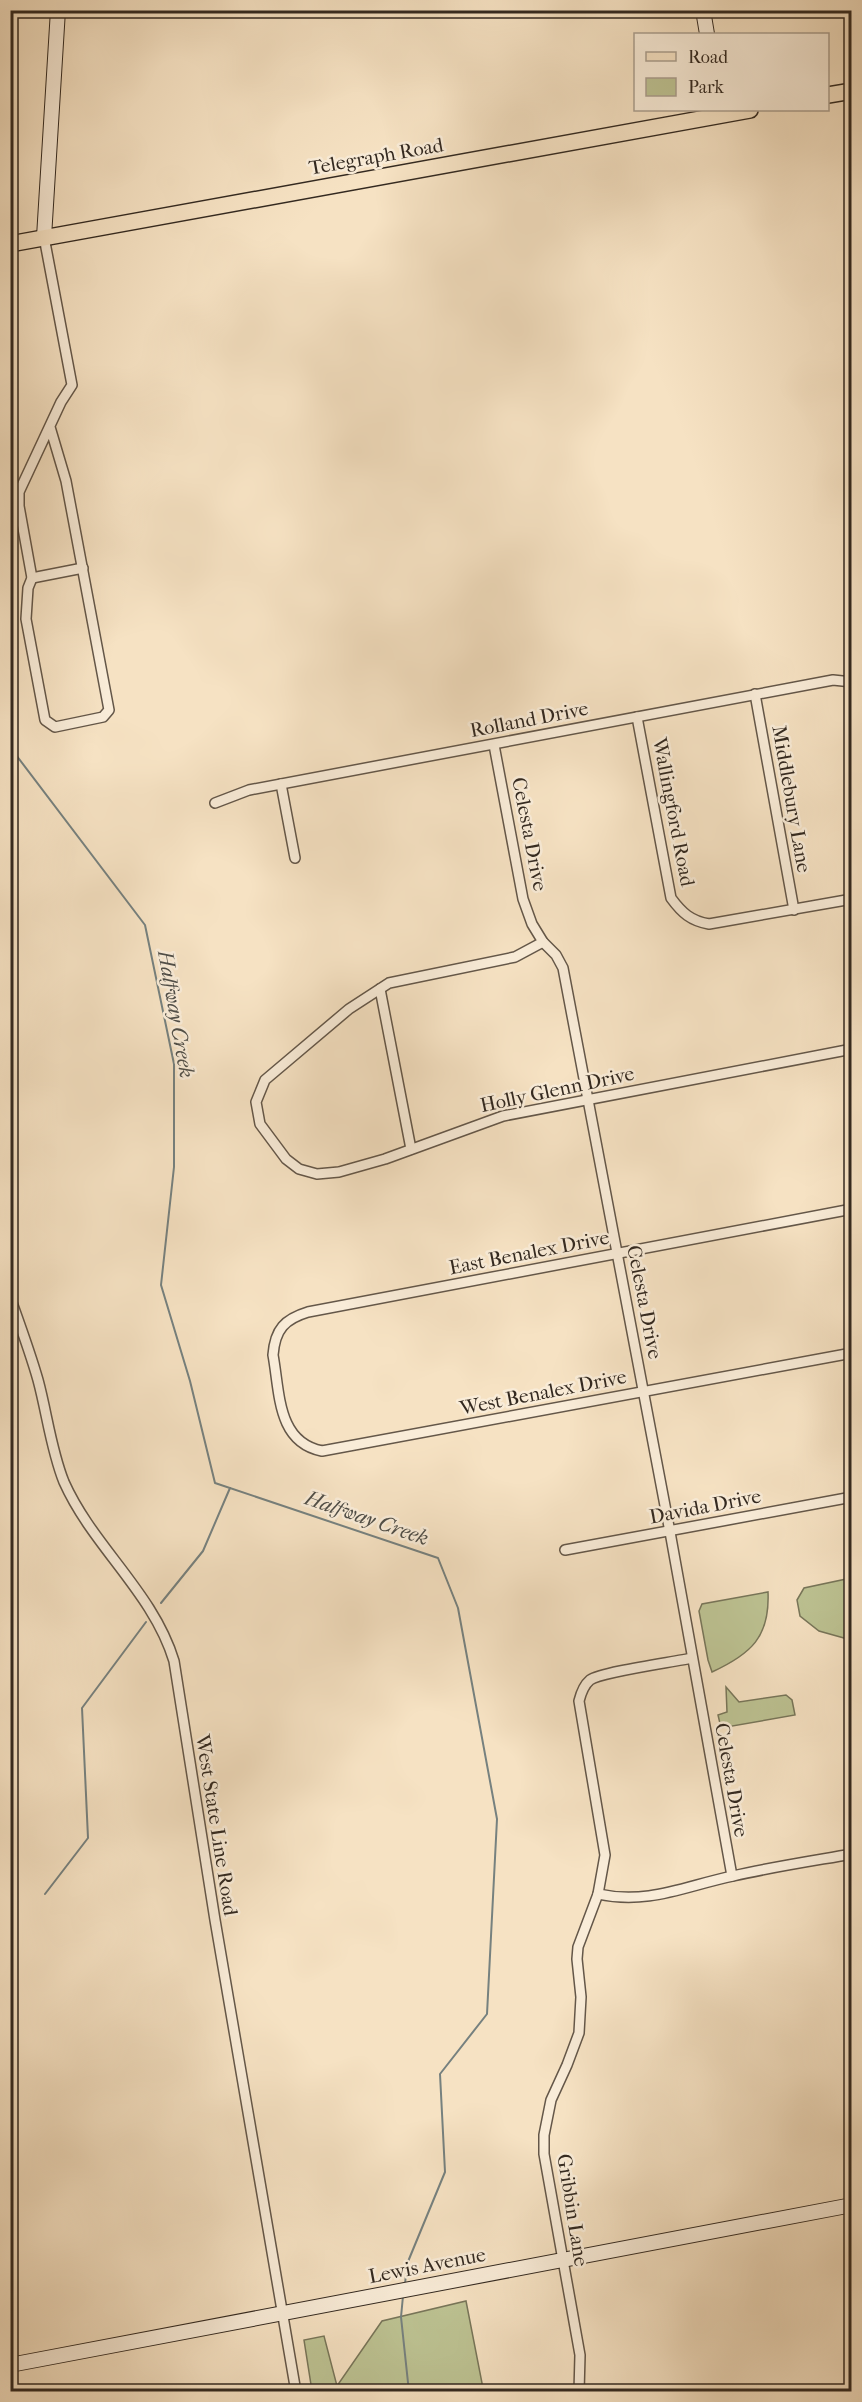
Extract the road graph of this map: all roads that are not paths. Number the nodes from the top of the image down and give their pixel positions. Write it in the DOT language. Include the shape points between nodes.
graph roads {
  1 [pos="58,10"];
  2 [pos="704,14"];
  3 [pos="709,33"];
  4 [pos="852,92"];
  5 [pos="829,95"];
  6 [pos="735,111"];
  7 [pos="720,112"];
  8 [pos="44,237"];
  9 [pos="10,244"];
  10 [pos="50,427"];
  11 [pos="83,568"];
  12 [pos="32,578"];
  13 [pos="851,682"];
  14 [pos="755,694"];
  15 [pos="638,717"];
  16 [pos="494,745"];
  17 [pos="280,784"];
  18 [pos="215,803"];
  19 [pos="295,858"];
  20 [pos="852,899"];
  21 [pos="794,910"];
  22 [pos="543,942"];
  23 [pos="380,989"];
  24 [pos="852,1049"];
  25 [pos="588,1099"];
  26 [pos="411,1149"];
  27 [pos="852,1209"];
  28 [pos="617,1254"];
  29 [pos="10,1298"];
  30 [pos="852,1353"];
  31 [pos="279,1389"];
  32 [pos="643,1392"];
  33 [pos="852,1497"];
  34 [pos="670,1532"];
  35 [pos="565,1550"];
  36 [pos="692,1658"];
  37 [pos="852,1854"];
  38 [pos="732,1876"];
  39 [pos="597,1894"];
  40 [pos="852,2205"];
  41 [pos="562,2259"];
  42 [pos="283,2312"];
  43 [pos="10,2365"];
  44 [pos="296,2391"];
  45 [pos="579,2391"];
  1 -- 8 [label="main road"];
  2 -- 3 [label="main road"];
  4 -- 5 [label="main road"];
  6 -- 7 [label="main road, Telegraph Road"];
  7 -- 8 [label="main road, Telegraph Road"];
  8 -- 9 [label="main road, Telegraph Road"];
  8 -- 10 [label="street" via="72,385"];
  10 -- 11 [label="street" via="66,481"];
  10 -- 12 [label="street" via="19,492"];
  11 -- 12 [label="street"];
  11 -- 12 [label="street" via="109,710 104,717 55,727 45,720 26,619"];
  13 -- 14 [label="street, Rolland Drive" via="833,680"];
  14 -- 15 [label="street, Rolland Drive"];
  14 -- 21 [label="street, Middlebury Lane"];
  15 -- 16 [label="street, Rolland Drive"];
  15 -- 21 [label="street, Wallingford Road" via="671,898 681,911 699,923 709,924"];
  16 -- 17 [label="street, Rolland Drive"];
  16 -- 22 [label="street, Celesta Drive" via="523,899"];
  17 -- 18 [label="street, Rolland Drive"];
  17 -- 19 [label="street"];
  20 -- 21 [label="street"];
  22 -- 23 [label="street" via="515,957 404,979"];
  22 -- 25 [label="street, Celesta Drive" via="563,968"];
  23 -- 26 [label="street"];
  23 -- 26 [label="street, Holly Glenn Drive" via="349,1009 265,1080 256,1102 260,1124 286,1159 299,1169 317,1174 339,1172"];
  24 -- 25 [label="street, Holly Glenn Drive"];
  25 -- 26 [label="street, Holly Glenn Drive" via="503,1116"];
  25 -- 28 [label="street, Celesta Drive"];
  27 -- 28 [label="street, East Benalex Drive"];
  28 -- 31 [label="street, East Benalex Drive" via="297,1315 281,1327 274,1346"];
  28 -- 32 [label="street, Celesta Drive"];
  29 -- 42 [label="street, West State Line Road" via="38,1379 64,1481 149,1607 167,1638 174,1661"];
  30 -- 32 [label="street, West Benalex Drive"];
  31 -- 32 [label="street, West Benalex Drive" via="286,1423 294,1437 302,1445 322,1451"];
  32 -- 34 [label="street, Celesta Drive"];
  33 -- 34 [label="street, Davida Drive"];
  34 -- 35 [label="street, Davida Drive"];
  34 -- 36 [label="street, Celesta Drive"];
  36 -- 38 [label="street, Celesta Drive"];
  36 -- 39 [label="street, Gribbin Lane" via="606,1674 591,1680 579,1701 605,1855"];
  37 -- 38 [label="street"];
  38 -- 39 [label="street" via="648,1897 618,1899"];
  39 -- 41 [label="street, Gribbin Lane" via="578,1947 579,2033 551,2100 544,2135 546,2172"];
  40 -- 41 [label="main road, Lewis Avenue"];
  41 -- 42 [label="main road, Lewis Avenue"];
  41 -- 45 [label="street, Gribbin Lane" via="580,2355"];
  42 -- 43 [label="main road, Lewis Avenue"];
  42 -- 44 [label="street, West State Line Road"];
}
